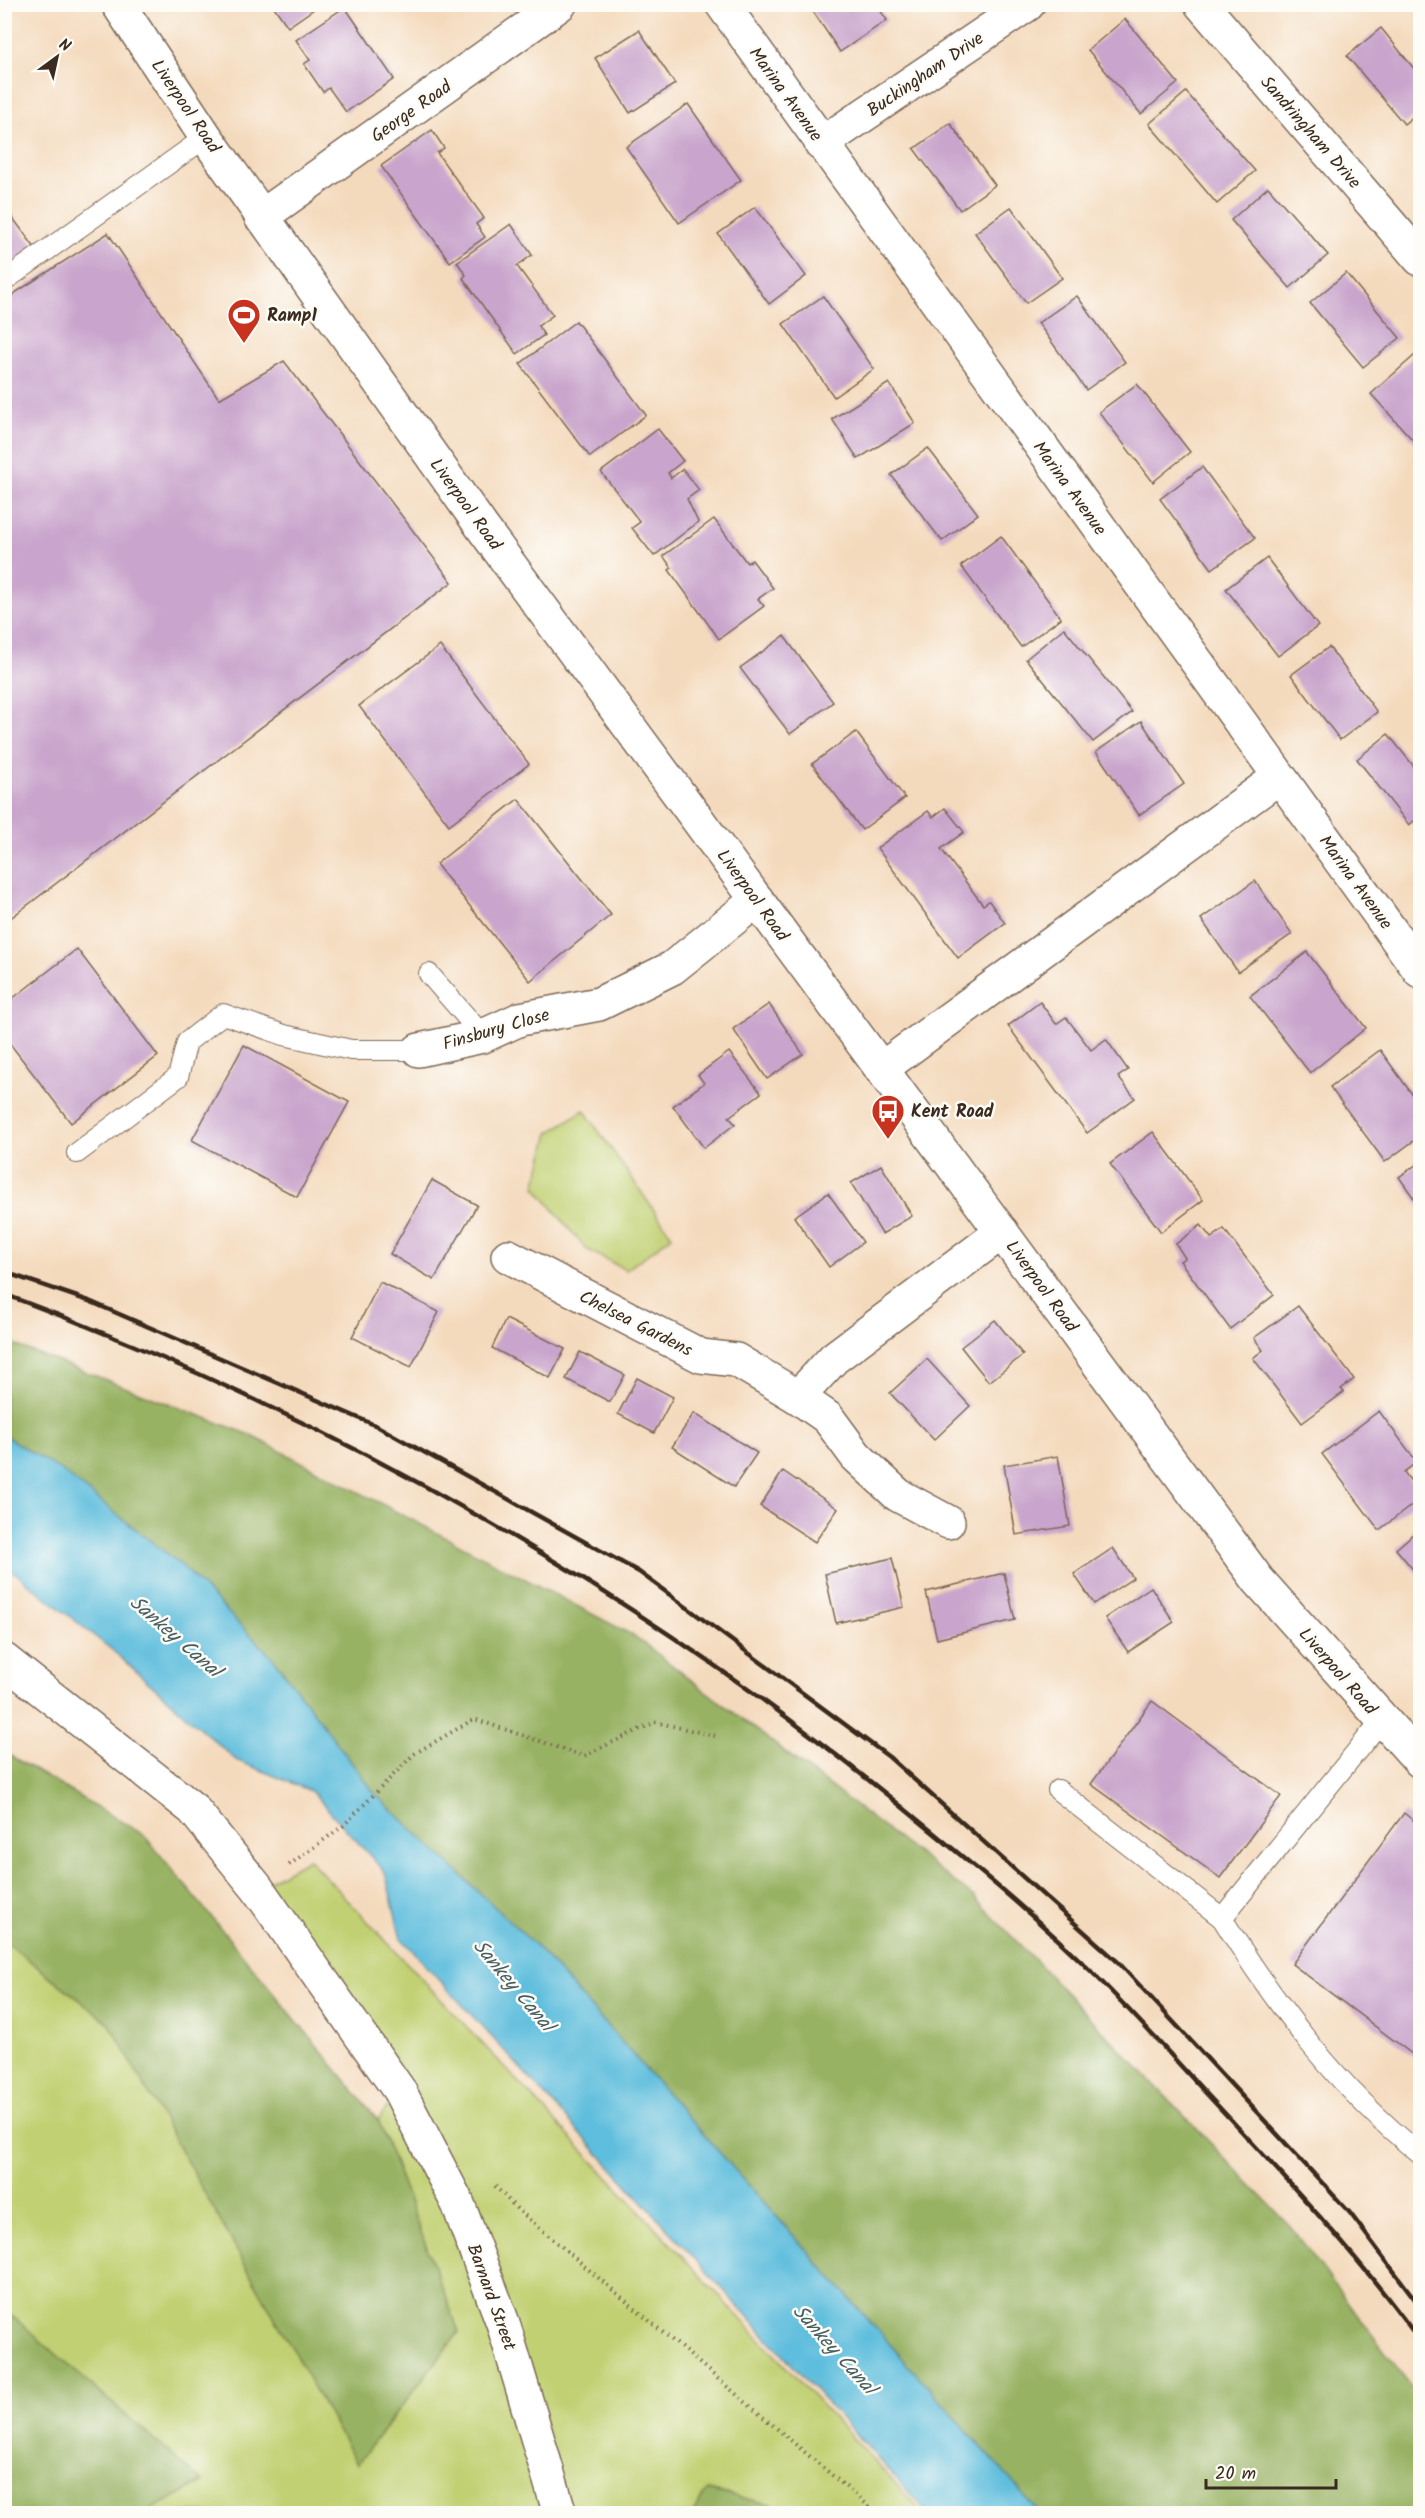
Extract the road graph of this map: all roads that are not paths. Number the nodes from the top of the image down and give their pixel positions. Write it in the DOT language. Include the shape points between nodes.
graph roads {
  1 [pos="118,4"];
  2 [pos="560,4"];
  3 [pos="722,4"];
  4 [pos="1028,4"];
  5 [pos="1201,4"];
  6 [pos="206,137"];
  7 [pos="821,144"];
  8 [pos="261,217"];
  9 [pos="1420,260"];
  10 [pos="4,280"];
  11 [pos="1279,777"];
  12 [pos="757,900"];
  13 [pos="1420,971"];
  14 [pos="429,974"];
  15 [pos="483,1036"];
  16 [pos="419,1050"];
  17 [pos="881,1069"];
  18 [pos="77,1153"];
  19 [pos="1002,1232"];
  20 [pos="508,1256"];
  21 [pos="798,1397"];
  22 [pos="948,1522"];
  23 [pos="4,1659"];
  24 [pos="1381,1721"];
  25 [pos="1420,1761"];
  26 [pos="1058,1790"];
  27 [pos="1222,1918"];
  28 [pos="1420,2154"];
  29 [pos="560,2514"];
  1 -- 6 [label="street, Liverpool Road"];
  2 -- 8 [label="street, George Road"];
  3 -- 7 [label="street, Marina Avenue"];
  4 -- 7 [label="street, Buckingham Drive"];
  5 -- 9 [label="street, Sandringham Drive"];
  6 -- 8 [label="street, Liverpool Road"];
  6 -- 10 [label="lane"];
  7 -- 11 [label="street, Marina Avenue"];
  8 -- 12 [label="street, Liverpool Road" via="482,527"];
  11 -- 13 [label="street, Marina Avenue"];
  11 -- 17 [label="street"];
  12 -- 15 [label="street, Finsbury Close" via="672,969 599,1004 520,1019"];
  12 -- 17 [label="street, Liverpool Road"];
  14 -- 15 [label="lane"];
  15 -- 16 [label="street, Finsbury Close"];
  16 -- 18 [label="lane" via="351,1050 284,1035 223,1014 187,1042 178,1077"];
  17 -- 19 [label="street, Liverpool Road"];
  19 -- 21 [label="street" via="834,1358"];
  19 -- 24 [label="street, Liverpool Road" via="1258,1580"];
  20 -- 21 [label="street, Chelsea Gardens" via="701,1356 736,1360"];
  21 -- 22 [label="street, Chelsea Gardens" via="828,1418 856,1456 898,1495"];
  23 -- 29 [label="street, Barnard Street" via="193,1809 257,1888 399,2090 458,2204 503,2322"];
  24 -- 25 [label="street, Liverpool Road"];
  24 -- 27 [label="lane"];
  26 -- 27 [label="lane"];
  27 -- 28 [label="lane" via="1263,1983 1331,2072"];
}
